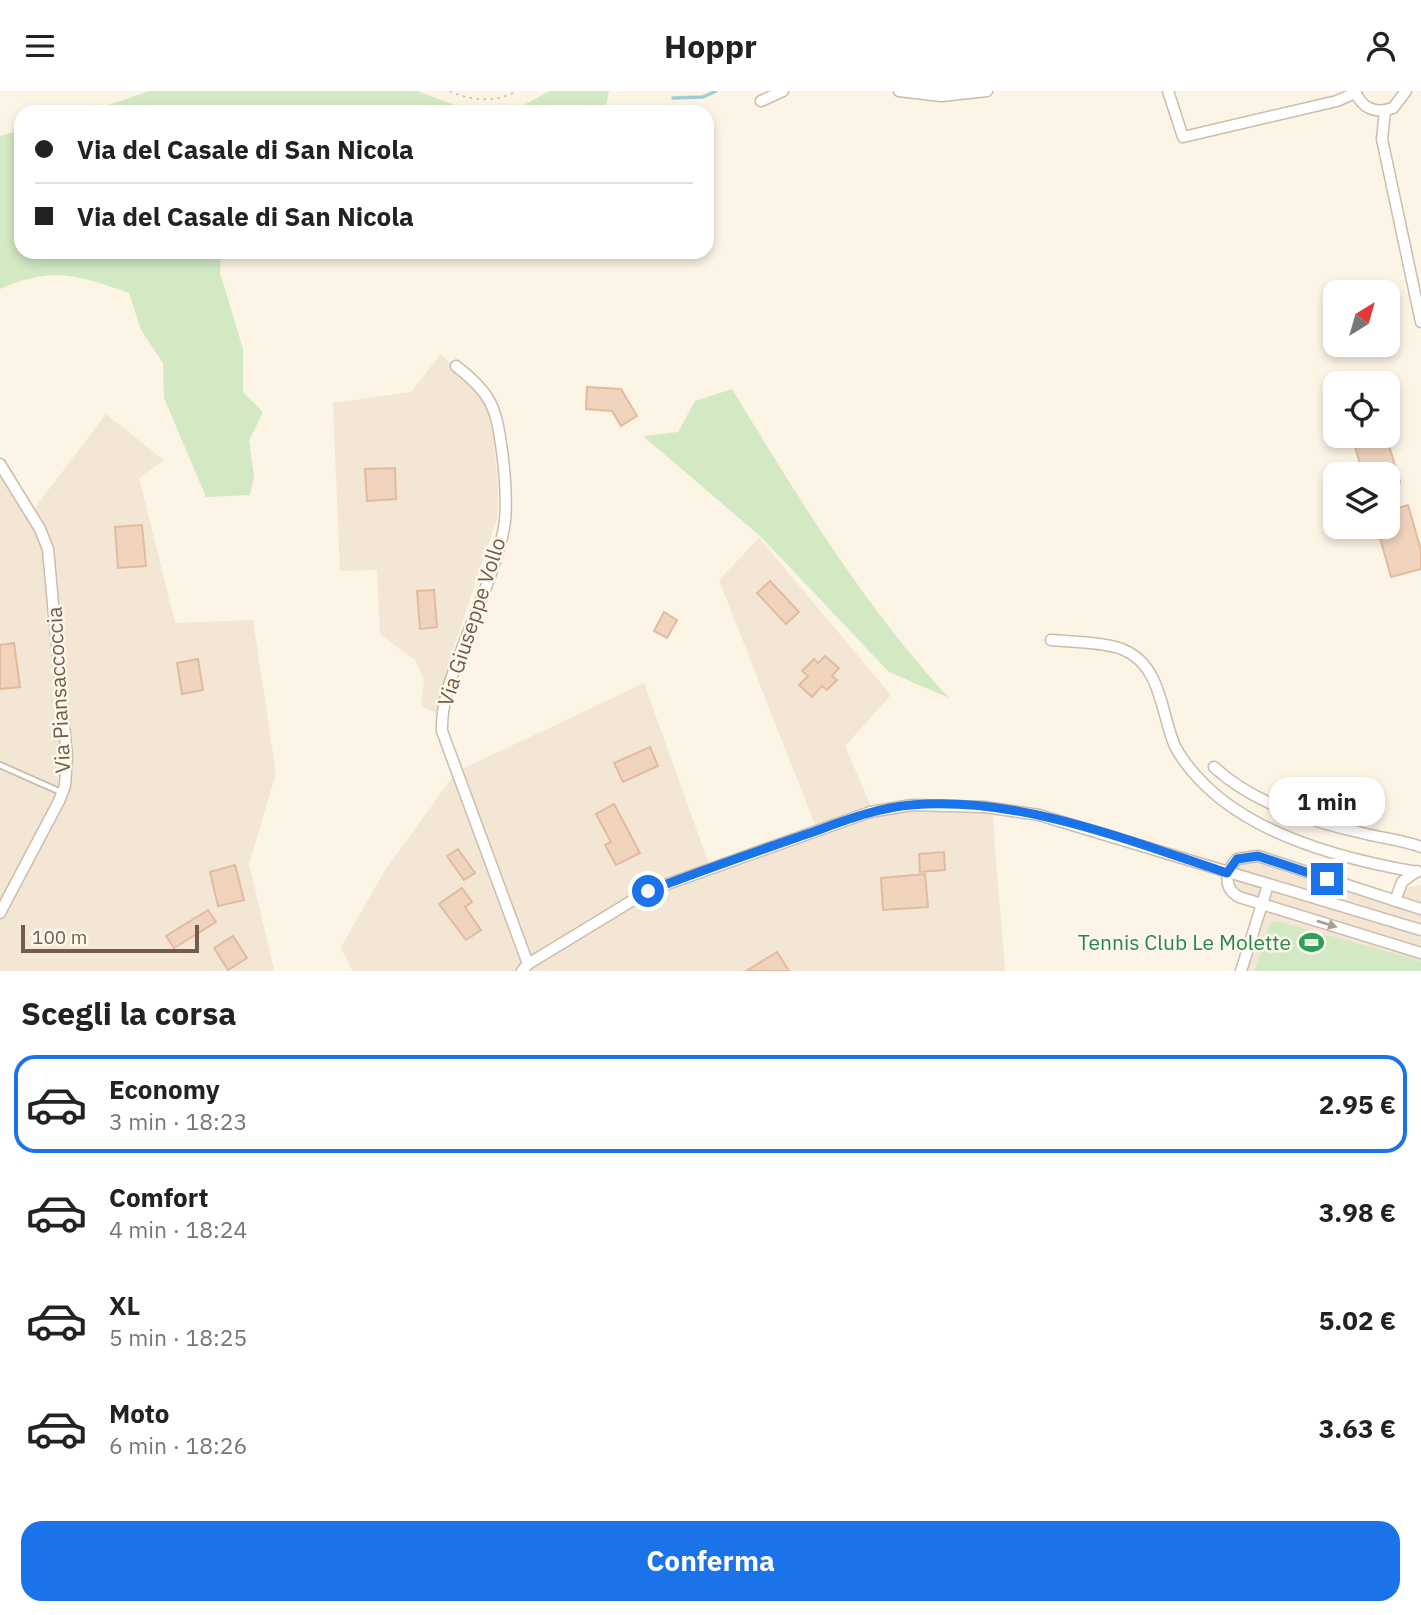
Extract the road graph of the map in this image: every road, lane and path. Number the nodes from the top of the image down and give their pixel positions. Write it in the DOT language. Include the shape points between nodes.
graph roads {
  1 [pos="450,91"];
  2 [pos="516,91"];
  3 [pos="783,91"];
  4 [pos="899,91"];
  5 [pos="987,91"];
  6 [pos="1168,91"];
  7 [pos="1406,91"];
  8 [pos="1355,92"];
  9 [pos="761,101"];
  10 [pos="1385,111"];
  11 [pos="1421,322"];
  12 [pos="456,366"];
  13 [pos="0,464"];
  14 [pos="1051,640"];
  15 [pos="0,765"];
  16 [pos="1213,767"];
  17 [pos="62,793"];
  18 [pos="1421,847"];
  19 [pos="1419,871"];
  20 [pos="1227,873"];
  21 [pos="1268,885"];
  22 [pos="1395,901"];
  23 [pos="1262,905"];
  24 [pos="1421,909"];
  25 [pos="0,913"];
  26 [pos="1421,930"];
  27 [pos="1421,953"];
  28 [pos="525,967"];
  29 [pos="1241,971"];
  1 -- 2 [label="path" via="463,98 505,98"];
  3 -- 9 [label="street"];
  4 -- 5 [label="street" via="941,96"];
  6 -- 8 [label="street" via="1183,137 1337,101"];
  7 -- 10 [label="street" via="1401,102"];
  8 -- 10 [label="street" via="1364,105"];
  10 -- 11 [label="street" via="1382,139"];
  12 -- 28 [label="street, Via Giuseppe Vollo" via="481,386 496,410 506,478 505,522 452,676 442,731"];
  13 -- 17 [label="street, Via Piansaccoccia" via="48,549 66,743"];
  14 -- 19 [label="street" via="1124,649 1134,657 1156,685 1175,747 1186,764 1241,814 1349,858"];
  15 -- 17 [label="lane"];
  16 -- 18 [label="street" via="1272,804"];
  17 -- 25 [label="street, Via Piansaccoccia"];
  19 -- 22 [label="street" via="1402,882"];
  20 -- 21 [label="street"];
  20 -- 22 [label="street" via="1237,859 1258,856"];
  20 -- 23 [label="street" via="1235,895"];
  20 -- 28 [label="street" via="1039,815 985,807 912,805 870,812 648,891"];
  21 -- 23 [label="street"];
  21 -- 26 [label="street"];
  22 -- 24 [label="street"];
  23 -- 27 [label="street, one-way"];
  23 -- 29 [label="street"];
}
